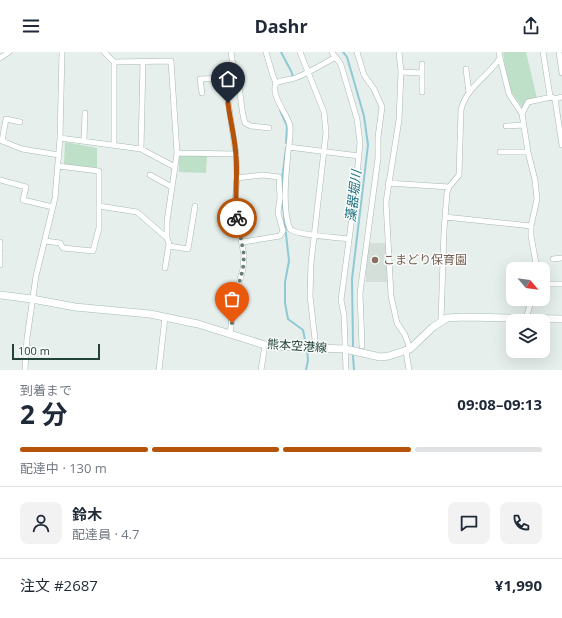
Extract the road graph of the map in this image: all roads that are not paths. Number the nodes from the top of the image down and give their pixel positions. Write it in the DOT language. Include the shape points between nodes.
graph roads {
  1 [pos="9,52"];
  2 [pos="62,52"];
  3 [pos="104,52"];
  4 [pos="232,52"];
  5 [pos="266,52"];
  6 [pos="300,52"];
  7 [pos="332,52"];
  8 [pos="357,52"];
  9 [pos="399,52"];
  10 [pos="499,52"];
  11 [pos="543,52"];
  12 [pos="559,52"];
  13 [pos="0,58"];
  14 [pos="334,58"];
  15 [pos="500,58"];
  16 [pos="114,62"];
  17 [pos="143,62"];
  18 [pos="422,64"];
  19 [pos="233,66"];
  20 [pos="466,69"];
  21 [pos="308,72"];
  22 [pos="401,72"];
  23 [pos="422,73"];
  24 [pos="562,73"];
  25 [pos="229,78"];
  26 [pos="276,84"];
  27 [pos="422,92"];
  28 [pos="202,93"];
  29 [pos="469,93"];
  30 [pos="562,97"];
  31 [pos="554,98"];
  32 [pos="85,113"];
  33 [pos="522,114"];
  34 [pos="20,122"];
  35 [pos="524,125"];
  36 [pos="506,126"];
  37 [pos="269,128"];
  38 [pos="60,138"];
  39 [pos="84,140"];
  40 [pos="114,144"];
  41 [pos="562,145"];
  42 [pos="289,147"];
  43 [pos="141,149"];
  44 [pos="177,152"];
  45 [pos="324,152"];
  46 [pos="500,152"];
  47 [pos="528,152"];
  48 [pos="236,154"];
  49 [pos="59,155"];
  50 [pos="359,156"];
  51 [pos="58,166"];
  52 [pos="175,167"];
  53 [pos="150,175"];
  54 [pos="237,178"];
  55 [pos="0,180"];
  56 [pos="388,183"];
  57 [pos="449,187"];
  58 [pos="172,188"];
  59 [pos="99,206"];
  60 [pos="195,206"];
  61 [pos="53,207"];
  62 [pos="445,217"];
  63 [pos="531,226"];
  64 [pos="315,235"];
  65 [pos="167,238"];
  66 [pos="349,239"];
  67 [pos="45,241"];
  68 [pos="0,242"];
  69 [pos="242,242"];
  70 [pos="169,246"];
  71 [pos="0,249"];
  72 [pos="0,252"];
  73 [pos="562,258"];
  74 [pos="553,259"];
  75 [pos="535,262"];
  76 [pos="0,265"];
  77 [pos="165,268"];
  78 [pos="550,284"];
  79 [pos="562,284"];
  80 [pos="0,296"];
  81 [pos="32,299"];
  82 [pos="165,317"];
  83 [pos="506,318"];
  84 [pos="550,319"];
  85 [pos="562,319"];
  86 [pos="441,321"];
  87 [pos="230,334"];
  88 [pos="266,345"];
  89 [pos="362,346"];
  90 [pos="313,348"];
  91 [pos="345,349"];
  92 [pos="408,350"];
  93 [pos="25,370"];
  94 [pos="159,370"];
  95 [pos="260,370"];
  96 [pos="346,370"];
  97 [pos="409,370"];
  1 -- 13 [label="street"];
  2 -- 38 [label="street"];
  3 -- 16 [label="street"];
  4 -- 19 [label="street"];
  5 -- 26 [label="street"];
  6 -- 21 [label="street"];
  7 -- 14 [label="street"];
  8 -- 89 [label="street" via="364,75 382,110 360,293"];
  9 -- 22 [label="street"];
  10 -- 15 [label="street"];
  11 -- 31 [label="street" via="550,96"];
  12 -- 24 [label="street"];
  14 -- 21 [label="street"];
  14 -- 50 [label="street" via="339,60 341,65 357,119"];
  15 -- 29 [label="street"];
  15 -- 33 [label="street" via="509,94"];
  16 -- 17 [label="street"];
  16 -- 40 [label="street"];
  17 -- 43 [label="street"];
  17 -- 44 [label="street" via="170,61"];
  18 -- 23 [label="street"];
  19 -- 25 [label="street"];
  19 -- 37 [label="street" via="246,123"];
  20 -- 29 [label="street"];
  21 -- 26 [label="street"];
  21 -- 45 [label="street" via="325,119"];
  22 -- 23 [label="street"];
  22 -- 56 [label="street" via="399,120"];
  23 -- 27 [label="street"];
  25 -- 28 [label="street" via="200,79"];
  25 -- 48 [label="street" via="226,90"];
  26 -- 42 [label="street" via="276,95 290,124"];
  29 -- 57 [label="street" via="461,110 459,175"];
  30 -- 31 [label="street"];
  31 -- 33 [label="street" via="528,102"];
  31 -- 41 [label="street"];
  32 -- 39 [label="street"];
  33 -- 35 [label="street"];
  34 -- 49 [label="street" via="6,120 2,141 22,149"];
  35 -- 36 [label="street"];
  35 -- 47 [label="street"];
  38 -- 39 [label="street"];
  38 -- 49 [label="street"];
  39 -- 40 [label="street"];
  40 -- 43 [label="street"];
  42 -- 45 [label="street"];
  42 -- 64 [label="street" via="286,211 290,229"];
  43 -- 52 [label="street"];
  44 -- 48 [label="street"];
  44 -- 52 [label="street"];
  45 -- 50 [label="street"];
  45 -- 64 [label="street"];
  46 -- 47 [label="street"];
  47 -- 63 [label="street" via="537,196"];
  48 -- 54 [label="street"];
  49 -- 51 [label="street"];
  50 -- 66 [label="street"];
  51 -- 59 [label="street" via="99,171"];
  51 -- 61 [label="street"];
  52 -- 58 [label="street"];
  53 -- 58 [label="street"];
  54 -- 69 [label="street" via="235,201"];
  54 -- 69 [label="street" via="263,175 279,177 278,213 282,231 280,236"];
  55 -- 61 [label="street" via="26,187 23,200"];
  56 -- 57 [label="street"];
  56 -- 92 [label="street" via="386,202 391,296 397,323"];
  57 -- 62 [label="street"];
  58 -- 65 [label="street"];
  59 -- 65 [label="street" via="137,212"];
  59 -- 67 [label="street" via="93,251 63,248 60,243"];
  60 -- 70 [label="street" via="188,249"];
  61 -- 67 [label="street"];
  62 -- 63 [label="street"];
  62 -- 86 [label="street"];
  63 -- 75 [label="street"];
  64 -- 66 [label="street"];
  64 -- 90 [label="street" via="310,296"];
  65 -- 70 [label="street"];
  66 -- 91 [label="street" via="341,300"];
  67 -- 81 [label="street"];
  68 -- 71 [label="street"];
  69 -- 87 [label="street" via="243,269 234,301"];
  70 -- 77 [label="street"];
  72 -- 76 [label="street"];
  73 -- 74 [label="street"];
  78 -- 79 [label="street"];
  80 -- 81 [label="main road, 熊本空港線"];
  81 -- 82 [label="main road, 熊本空港線" via="75,307"];
  81 -- 93 [label="street"];
  82 -- 87 [label="main road, 熊本空港線"];
  82 -- 94 [label="street"];
  83 -- 86 [label="main road, 熊本空港線" via="464,317"];
  84 -- 85 [label="main road, 熊本空港線"];
  86 -- 92 [label="main road, 熊本空港線"];
  87 -- 88 [label="main road, 熊本空港線"];
  88 -- 90 [label="main road, 熊本空港線"];
  88 -- 95 [label="street"];
  90 -- 91 [label="main road, 熊本空港線"];
  91 -- 92 [label="main road, 熊本空港線" via="380,357"];
  91 -- 96 [label="street"];
  92 -- 97 [label="street"];
}
